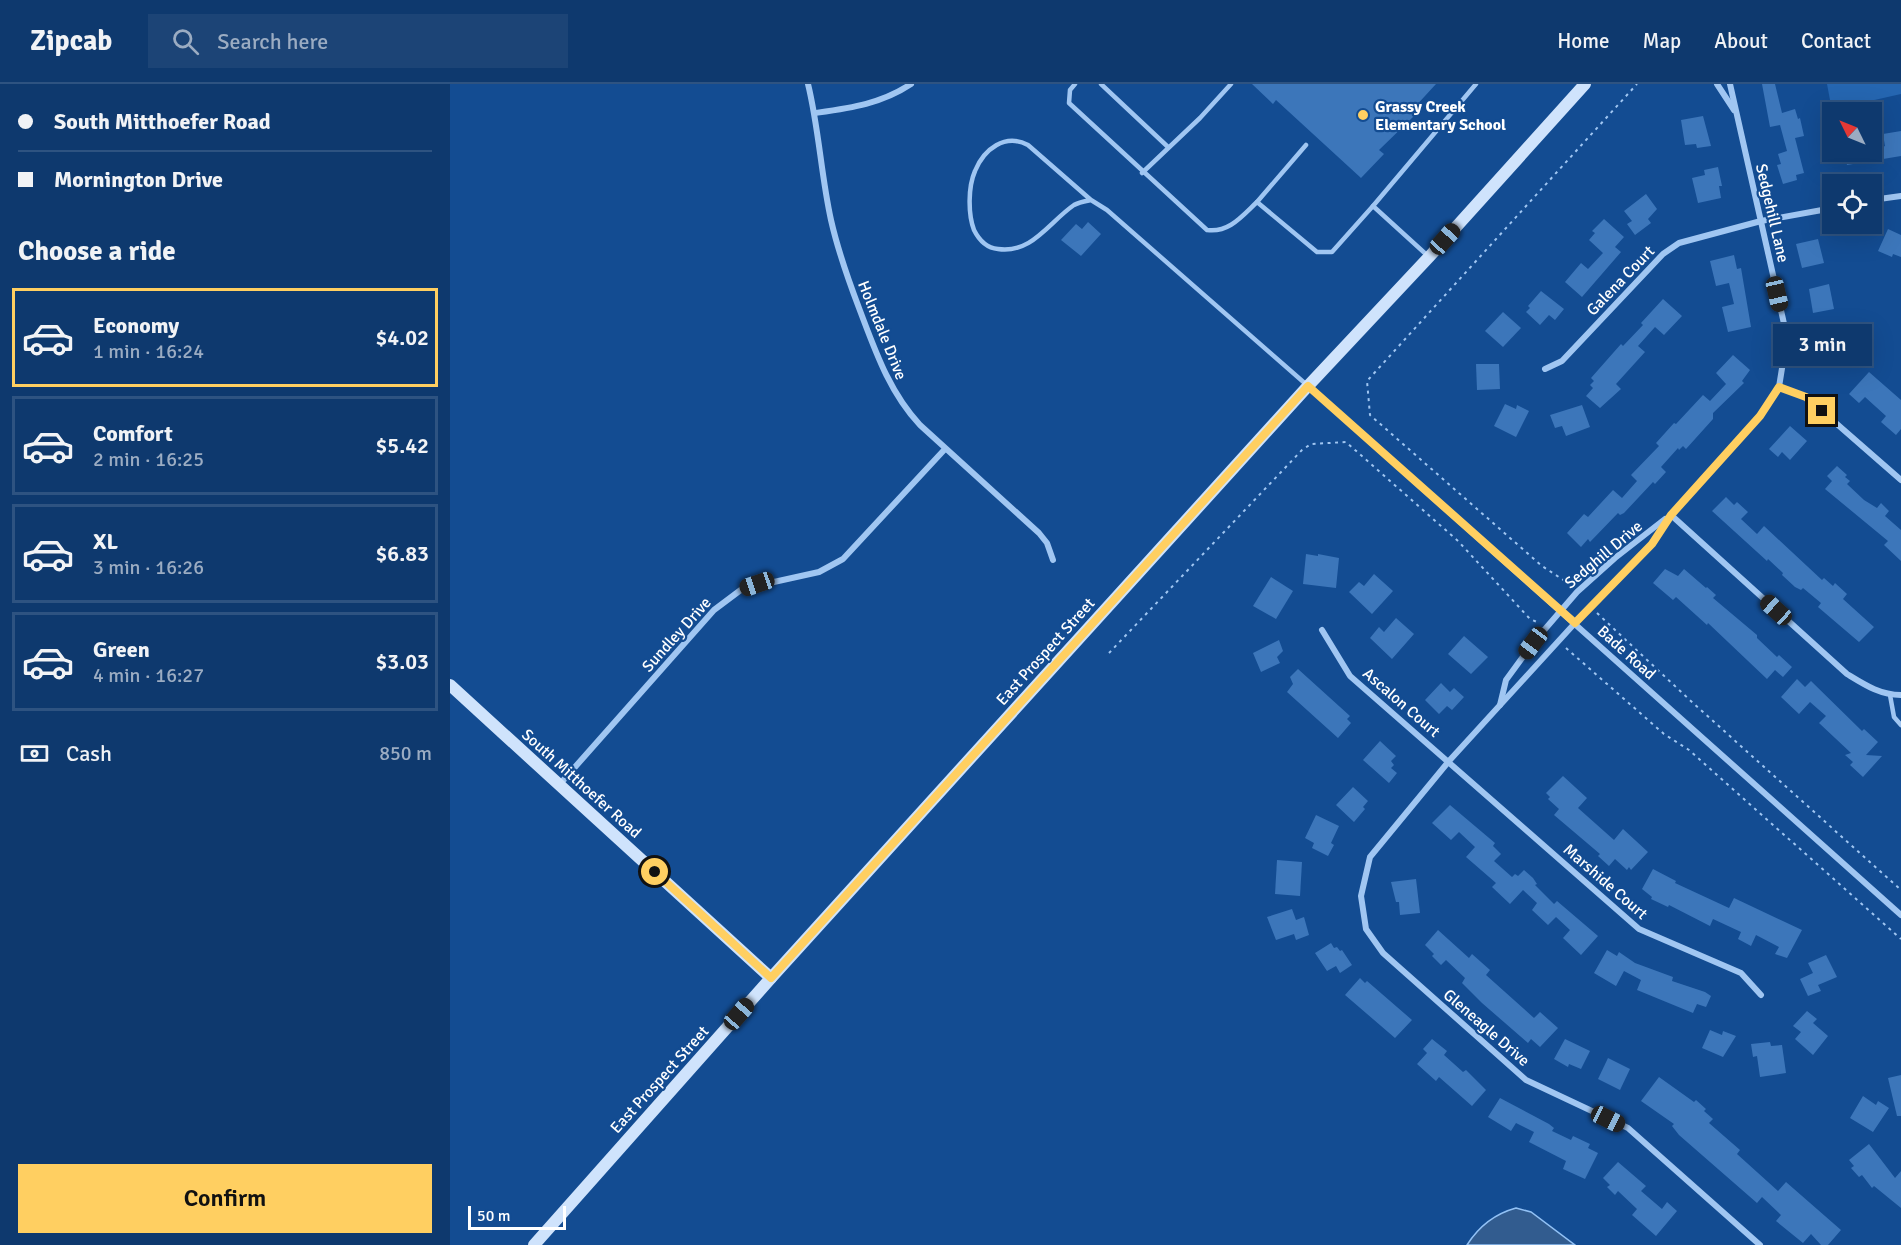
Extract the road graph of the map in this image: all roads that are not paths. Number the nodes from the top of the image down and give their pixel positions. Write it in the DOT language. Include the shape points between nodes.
graph roads {
  1 [pos="808,84"];
  2 [pos="911,84"];
  3 [pos="1075,84"];
  4 [pos="1101,84"];
  5 [pos="1231,84"];
  6 [pos="1476,84"];
  7 [pos="1585,84"];
  8 [pos="1717,84"];
  9 [pos="1730,84"];
  10 [pos="814,113"];
  11 [pos="1737,116"];
  12 [pos="1306,145"];
  13 [pos="1168,147"];
  14 [pos="1142,173"];
  15 [pos="1901,196"];
  16 [pos="1882,199"];
  17 [pos="1091,200"];
  18 [pos="1257,202"];
  19 [pos="1373,206"];
  20 [pos="1822,210"];
  21 [pos="1761,221"];
  22 [pos="1429,257"];
  23 [pos="1545,369"];
  24 [pos="1308,386"];
  25 [pos="1779,387"];
  26 [pos="945,449"];
  27 [pos="1901,480"];
  28 [pos="1671,515"];
  29 [pos="1053,560"];
  30 [pos="1561,610"];
  31 [pos="1575,623"];
  32 [pos="1322,630"];
  33 [pos="450,685"];
  34 [pos="1890,694"];
  35 [pos="1901,694"];
  36 [pos="1500,705"];
  37 [pos="1901,725"];
  38 [pos="1449,761"];
  39 [pos="559,785"];
  40 [pos="1901,915"];
  41 [pos="771,978"];
  42 [pos="1761,995"];
  43 [pos="534,1245"];
  44 [pos="1760,1245"];
  1 -- 10 [label="street, Holmdale Drive"];
  2 -- 10 [label="street" via="860,107"];
  3 -- 14 [label="lane" via="1069,103"];
  4 -- 13 [label="lane"];
  5 -- 13 [label="lane"];
  6 -- 19 [label="lane"];
  7 -- 22 [label="street, East Prospect Street"];
  8 -- 11 [label="street, Sedgehill Lane"];
  9 -- 11 [label="street, Sedgehill Lane"];
  10 -- 26 [label="street, Holmdale Drive" via="831,220 843,266 876,356 903,405"];
  11 -- 21 [label="street, Sedgehill Lane"];
  12 -- 18 [label="lane"];
  13 -- 14 [label="lane"];
  14 -- 18 [label="lane" via="1208,230 1220,232"];
  15 -- 16 [label="street"];
  17 -- 17 [label="lane" via="1076,203 1034,240 1015,250 991,248 980,239 972,224 973,175 982,157 1002,142 1021,141 1028,145"];
  17 -- 24 [label="lane"];
  18 -- 19 [label="lane" via="1317,252 1332,252"];
  19 -- 22 [label="lane"];
  20 -- 21 [label="street, Galena Court"];
  21 -- 23 [label="street, Galena Court" via="1679,243 1663,254 1562,361"];
  21 -- 25 [label="street, Sedgehill Lane" via="1787,337"];
  22 -- 24 [label="street, East Prospect Street"];
  24 -- 30 [label="street, Bade Road"];
  24 -- 41 [label="street, East Prospect Street"];
  25 -- 27 [label="street" via="1806,397"];
  25 -- 28 [label="street, Sedghill Drive" via="1760,416"];
  26 -- 29 [label="street, Holmdale Drive" via="1039,533"];
  26 -- 39 [label="street, Sundley Drive" via="843,559 819,572 742,590 714,610"];
  28 -- 30 [label="street, Sedghill Drive" via="1584,584"];
  28 -- 31 [label="street, Sedghill Drive" via="1652,544"];
  28 -- 34 [label="street" via="1847,674 1871,689"];
  30 -- 31 [label="street, Bade Road"];
  30 -- 36 [label="street, Sedghill Drive" via="1506,680"];
  31 -- 36 [label="street, Sedghill Drive"];
  31 -- 40 [label="street, Bade Road"];
  32 -- 38 [label="street, Ascalon Court" via="1350,676"];
  33 -- 39 [label="street, South Mitthoefer Road"];
  34 -- 35 [label="street"];
  34 -- 37 [label="lane" via="1894,717"];
  36 -- 38 [label="street, Sedghill Drive"];
  38 -- 42 [label="street, Marshide Court" via="1639,929 1741,973"];
  38 -- 44 [label="street, Gleneagle Drive" via="1370,857 1362,896 1366,929 1383,953 1526,1080 1628,1128"];
  39 -- 41 [label="street, South Mitthoefer Road"];
  41 -- 43 [label="street, East Prospect Street"];
}
